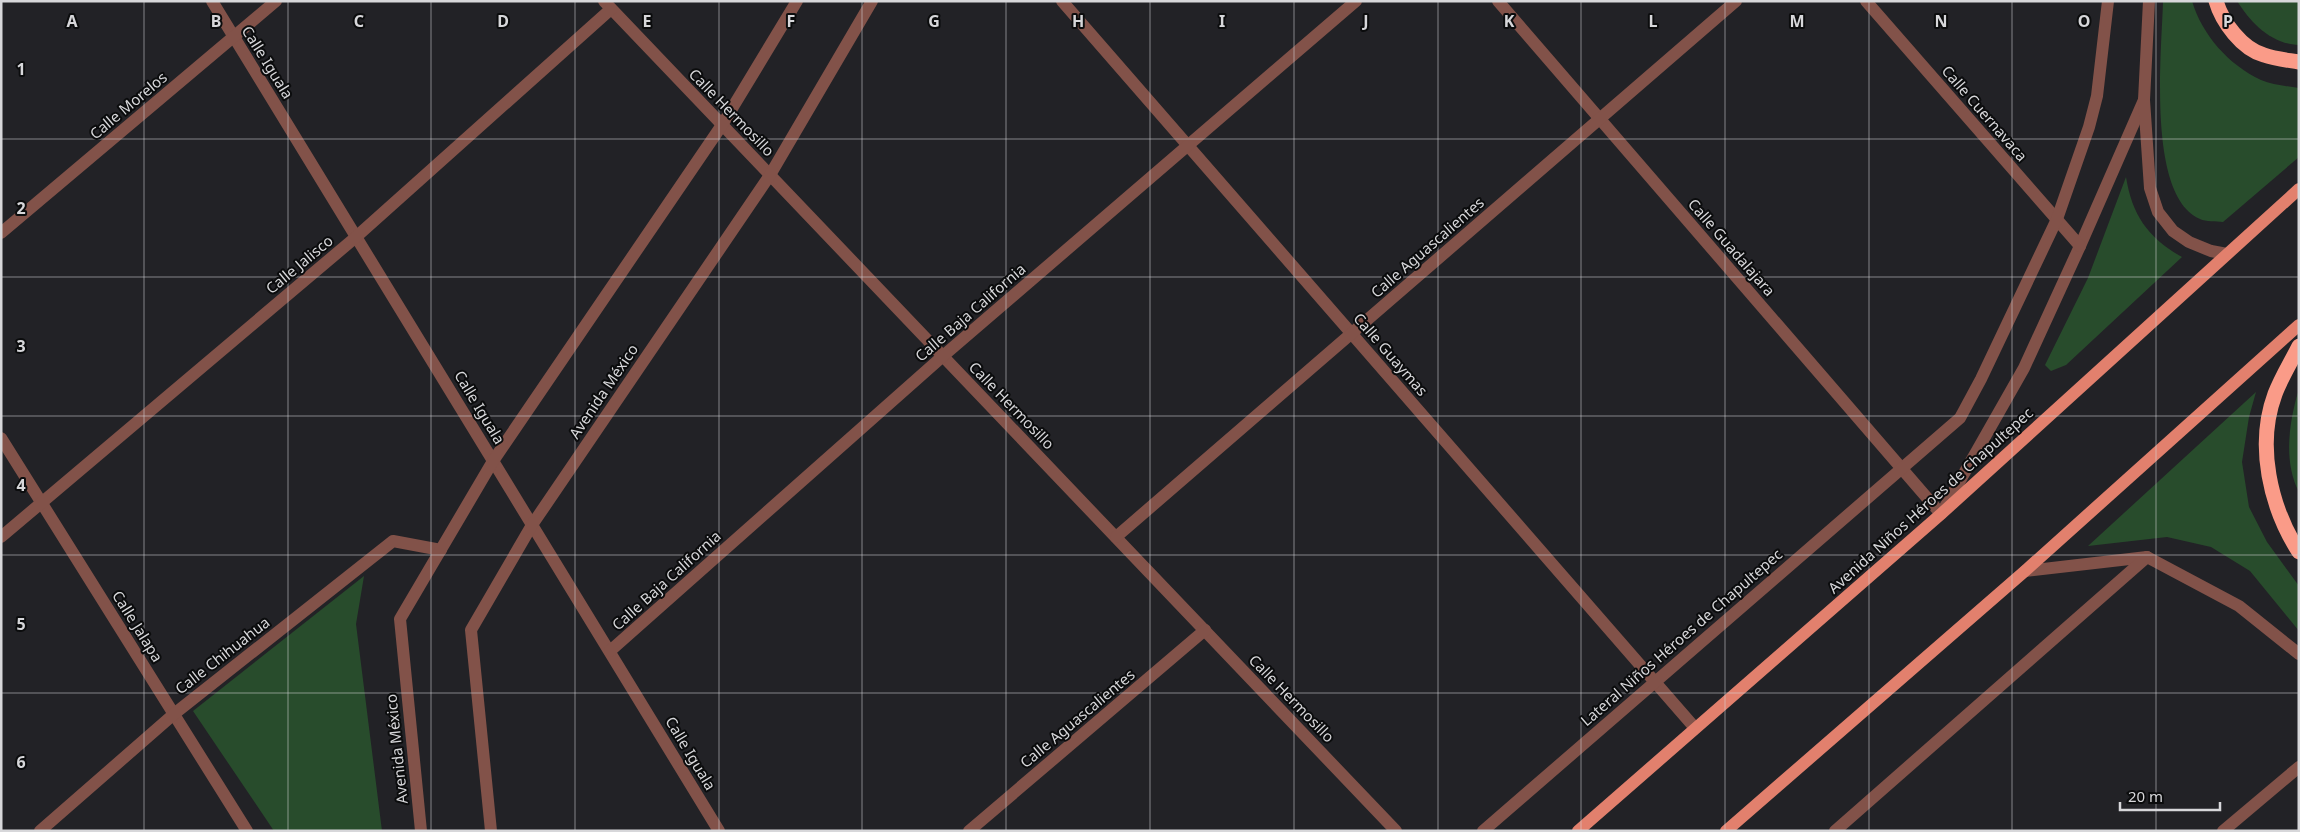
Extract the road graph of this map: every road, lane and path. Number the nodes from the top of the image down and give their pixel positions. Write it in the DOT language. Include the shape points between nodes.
graph roads {
  1 [pos="212,1"];
  2 [pos="276,1"];
  3 [pos="797,1"];
  4 [pos="872,1"];
  5 [pos="1062,1"];
  6 [pos="1356,1"];
  7 [pos="1498,1"];
  8 [pos="1736,1"];
  9 [pos="1866,1"];
  10 [pos="2108,1"];
  11 [pos="2149,1"];
  12 [pos="2216,1"];
  13 [pos="608,5"];
  14 [pos="234,37"];
  15 [pos="2299,62"];
  16 [pos="2144,100"];
  17 [pos="1600,119"];
  18 [pos="722,125"];
  19 [pos="1188,146"];
  20 [pos="770,175"];
  21 [pos="2299,189"];
  22 [pos="2057,220"];
  23 [pos="1,234"];
  24 [pos="356,237"];
  25 [pos="2080,246"];
  26 [pos="2227,254"];
  27 [pos="2299,326"];
  28 [pos="1352,333"];
  29 [pos="2299,346"];
  30 [pos="943,356"];
  31 [pos="1,438"];
  32 [pos="494,461"];
  33 [pos="1901,468"];
  34 [pos="42,503"];
  35 [pos="1941,514"];
  36 [pos="532,525"];
  37 [pos="1,537"];
  38 [pos="1116,537"];
  39 [pos="440,550"];
  40 [pos="2299,552"];
  41 [pos="2147,558"];
  42 [pos="2025,571"];
  43 [pos="1205,630"];
  44 [pos="610,651"];
  45 [pos="2299,654"];
  46 [pos="1655,681"];
  47 [pos="174,714"];
  48 [pos="1696,728"];
  49 [pos="2299,768"];
  50 [pos="40,831"];
  51 [pos="247,831"];
  52 [pos="421,831"];
  53 [pos="490,831"];
  54 [pos="719,831"];
  55 [pos="969,831"];
  56 [pos="1396,831"];
  57 [pos="1482,831"];
  58 [pos="1578,831"];
  59 [pos="1726,831"];
  60 [pos="1835,831"];
  61 [pos="2223,831"];
  1 -- 14 [label="street, Calle Iguala"];
  2 -- 14 [label="street, Calle Morelos"];
  3 -- 18 [label="street, Avenida México"];
  4 -- 20 [label="street, Avenida México"];
  5 -- 19 [label="street, Calle Guaymas"];
  6 -- 19 [label="street, Calle Baja California"];
  7 -- 17 [label="street, Calle Guadalajara"];
  8 -- 17 [label="street, Calle Aguascalientes"];
  9 -- 22 [label="street, Calle Cuernavaca"];
  10 -- 22 [label="street, Lateral Niños Héroes de Chapultepec" via="2097,96"];
  11 -- 16 [label="street"];
  12 -- 15 [label="highway" via="2219,14 2235,36 2262,55"];
  13 -- 18 [label="street, Calle Hermosillo"];
  13 -- 24 [label="street, Calle Jalisco"];
  14 -- 23 [label="street, Calle Morelos"];
  14 -- 24 [label="street, Calle Iguala"];
  16 -- 25 [label="street"];
  16 -- 26 [label="street" via="2150,188 2158,212 2173,231 2189,242"];
  17 -- 28 [label="street, Calle Aguascalientes"];
  17 -- 33 [label="street, Calle Guadalajara"];
  18 -- 20 [label="street, Calle Hermosillo"];
  18 -- 32 [label="street, Avenida México"];
  19 -- 28 [label="street, Calle Guaymas"];
  19 -- 30 [label="street, Calle Baja California"];
  20 -- 30 [label="street, Calle Hermosillo"];
  20 -- 36 [label="street, Avenida México"];
  21 -- 26 [label="main road, Avenida Niños Héroes de Chapultepec"];
  22 -- 25 [label="street, Calle Cuernavaca"];
  22 -- 33 [label="street, Lateral Niños Héroes de Chapultepec" via="1982,379 1960,418"];
  24 -- 32 [label="street, Calle Iguala"];
  24 -- 34 [label="street, Calle Jalisco"];
  25 -- 35 [label="street" via="2024,368"];
  26 -- 35 [label="main road, Avenida Niños Héroes de Chapultepec"];
  27 -- 42 [label="main road"];
  28 -- 38 [label="street, Calle Aguascalientes"];
  28 -- 46 [label="street, Calle Guaymas"];
  29 -- 40 [label="highway" via="2275,395 2268,426 2267,461 2273,496 2288,536"];
  30 -- 38 [label="street, Calle Hermosillo"];
  30 -- 44 [label="street, Calle Baja California"];
  31 -- 34 [label="street, Calle Jalapa"];
  32 -- 36 [label="street, Calle Iguala"];
  32 -- 39 [label="street, Avenida México"];
  33 -- 35 [label="street, Calle Guadalajara"];
  33 -- 46 [label="street, Lateral Niños Héroes de Chapultepec"];
  34 -- 37 [label="street, Calle Jalisco"];
  34 -- 47 [label="street, Calle Jalapa"];
  35 -- 48 [label="main road, Avenida Niños Héroes de Chapultepec"];
  36 -- 44 [label="street, Calle Iguala"];
  36 -- 53 [label="street, Avenida México" via="471,630"];
  38 -- 43 [label="street, Calle Hermosillo"];
  39 -- 47 [label="street, Calle Chihuahua" via="392,541"];
  39 -- 52 [label="street, Avenida México" via="400,619"];
  41 -- 42 [label="street"];
  41 -- 45 [label="street" via="2239,606"];
  41 -- 60 [label="street"];
  42 -- 59 [label="main road"];
  43 -- 55 [label="street, Calle Aguascalientes"];
  43 -- 56 [label="street, Calle Hermosillo"];
  44 -- 54 [label="street, Calle Iguala"];
  46 -- 48 [label="street, Calle Guaymas"];
  46 -- 57 [label="street, Lateral Niños Héroes de Chapultepec"];
  47 -- 50 [label="street, Calle Chihuahua"];
  47 -- 51 [label="street, Calle Jalapa"];
  48 -- 58 [label="main road, Avenida Niños Héroes de Chapultepec"];
  49 -- 61 [label="street"];
}
